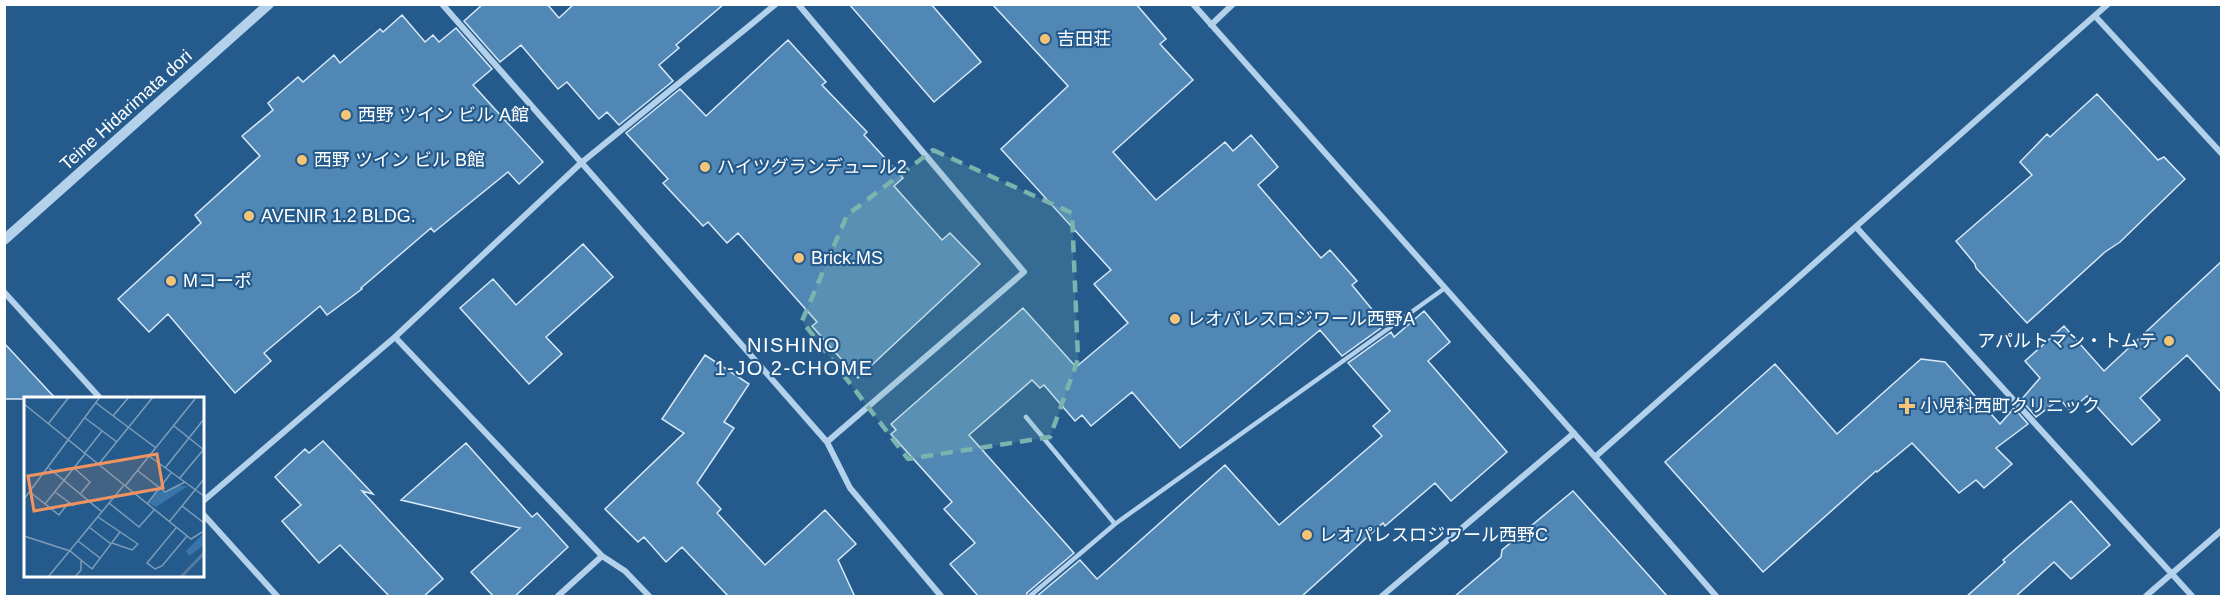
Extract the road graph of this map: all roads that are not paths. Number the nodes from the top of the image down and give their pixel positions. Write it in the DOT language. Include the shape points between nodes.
graph roads {
  1 [pos="269,4"];
  2 [pos="442,4"];
  3 [pos="776,4"];
  4 [pos="798,4"];
  5 [pos="1193,4"];
  6 [pos="1233,4"];
  7 [pos="2108,4"];
  8 [pos="2096,16"];
  9 [pos="1211,25"];
  10 [pos="2222,154"];
  11 [pos="581,164"];
  12 [pos="1856,227"];
  13 [pos="4,240"];
  14 [pos="1445,288"];
  15 [pos="4,292"];
  16 [pos="395,337"];
  17 [pos="98,397"];
  18 [pos="1026,417"];
  19 [pos="1574,433"];
  20 [pos="827,442"];
  21 [pos="1595,457"];
  22 [pos="204,500"];
  23 [pos="204,515"];
  24 [pos="1115,524"];
  25 [pos="2222,530"];
  26 [pos="602,555"];
  27 [pos="2173,573"];
  28 [pos="278,597"];
  29 [pos="558,597"];
  30 [pos="649,597"];
  31 [pos="941,597"];
  32 [pos="1030,597"];
  33 [pos="1382,597"];
  34 [pos="1716,597"];
  35 [pos="2146,597"];
  36 [pos="2192,597"];
  1 -- 13 [label="street, Teine Hidarimata dori"];
  2 -- 11 [label="street"];
  3 -- 11 [label="street"];
  4 -- 20 [label="street" via="1024,272"];
  5 -- 9 [label="street"];
  6 -- 9 [label="street"];
  7 -- 8 [label="street"];
  8 -- 10 [label="street"];
  8 -- 12 [label="street"];
  9 -- 14 [label="street"];
  11 -- 16 [label="street"];
  11 -- 20 [label="street"];
  12 -- 21 [label="street"];
  12 -- 27 [label="street"];
  14 -- 19 [label="street"];
  14 -- 24 [label="lane"];
  15 -- 17 [label="street"];
  16 -- 22 [label="street"];
  16 -- 26 [label="street"];
  18 -- 24 [label="lane"];
  19 -- 21 [label="street"];
  19 -- 33 [label="street"];
  20 -- 31 [label="street" via="850,488"];
  21 -- 34 [label="street"];
  23 -- 28 [label="street"];
  24 -- 32 [label="lane"];
  25 -- 27 [label="street"];
  26 -- 29 [label="street"];
  26 -- 30 [label="street" via="625,571"];
  27 -- 35 [label="street"];
  27 -- 36 [label="street"];
}
